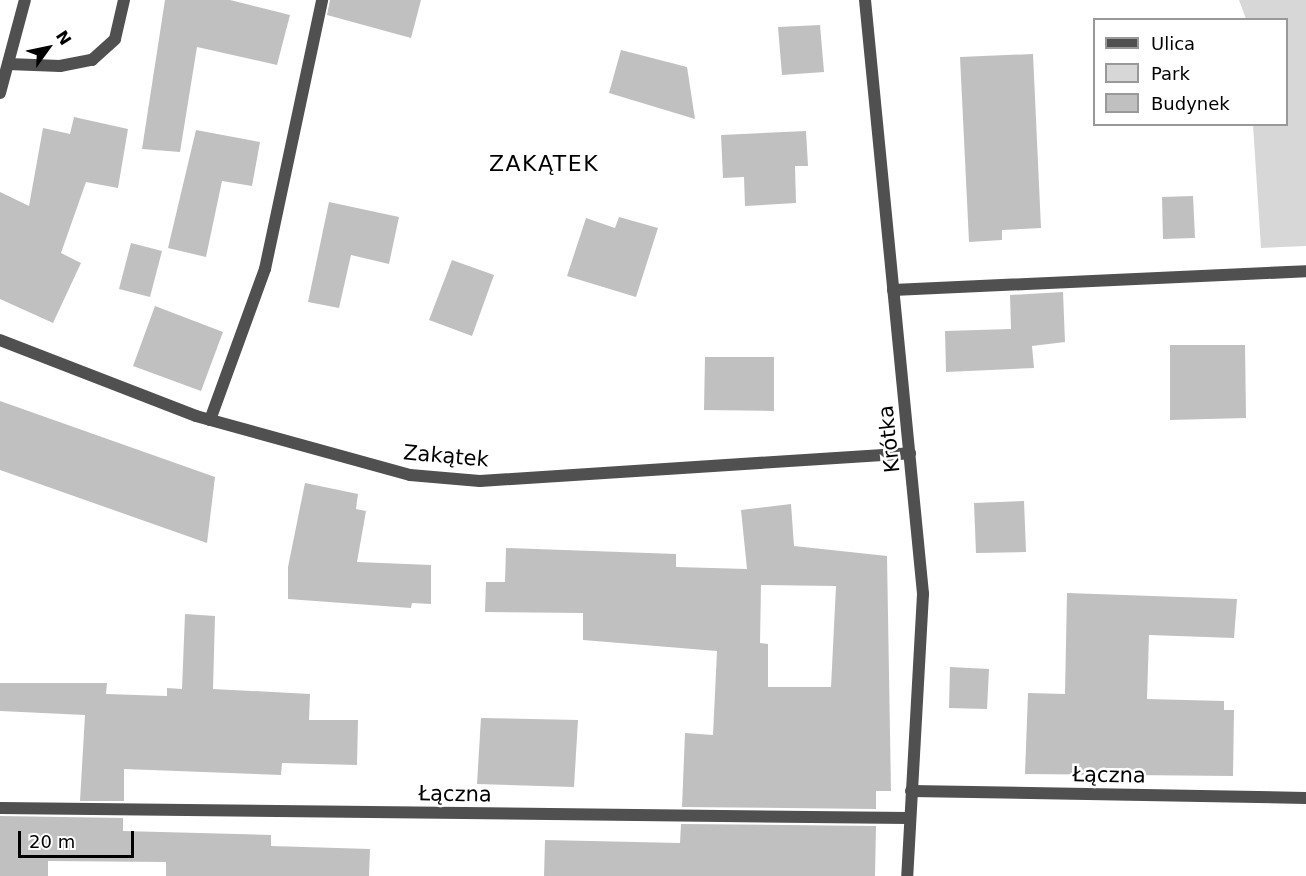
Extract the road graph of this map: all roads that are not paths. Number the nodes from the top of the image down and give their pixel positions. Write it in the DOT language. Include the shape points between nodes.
graph roads {
  1 [pos="24,0"];
  2 [pos="124,0"];
  3 [pos="322,0"];
  4 [pos="865,0"];
  5 [pos="8,64"];
  6 [pos="0,93"];
  7 [pos="1306,271"];
  8 [pos="893,291"];
  9 [pos="0,340"];
  10 [pos="210,420"];
  11 [pos="910,453"];
  12 [pos="911,791"];
  13 [pos="1306,798"];
  14 [pos="0,808"];
  15 [pos="909,818"];
  16 [pos="907,876"];
  1 -- 5 [label="street"];
  2 -- 5 [label="street" via="115,39 92,60 60,66"];
  3 -- 10 [label="street" via="266,269"];
  4 -- 8 [label="street, Krótka"];
  5 -- 6 [label="street"];
  7 -- 8 [label="street"];
  8 -- 11 [label="street, Krótka"];
  9 -- 10 [label="street, Zakątek"];
  10 -- 11 [label="street, Zakątek" via="338,459 410,474 480,481"];
  11 -- 12 [label="street, Krótka" via="923,594"];
  12 -- 13 [label="street, Łączna"];
  12 -- 15 [label="street, Krótka"];
  14 -- 15 [label="street, Łączna"];
  15 -- 16 [label="street, Krótka"];
}
